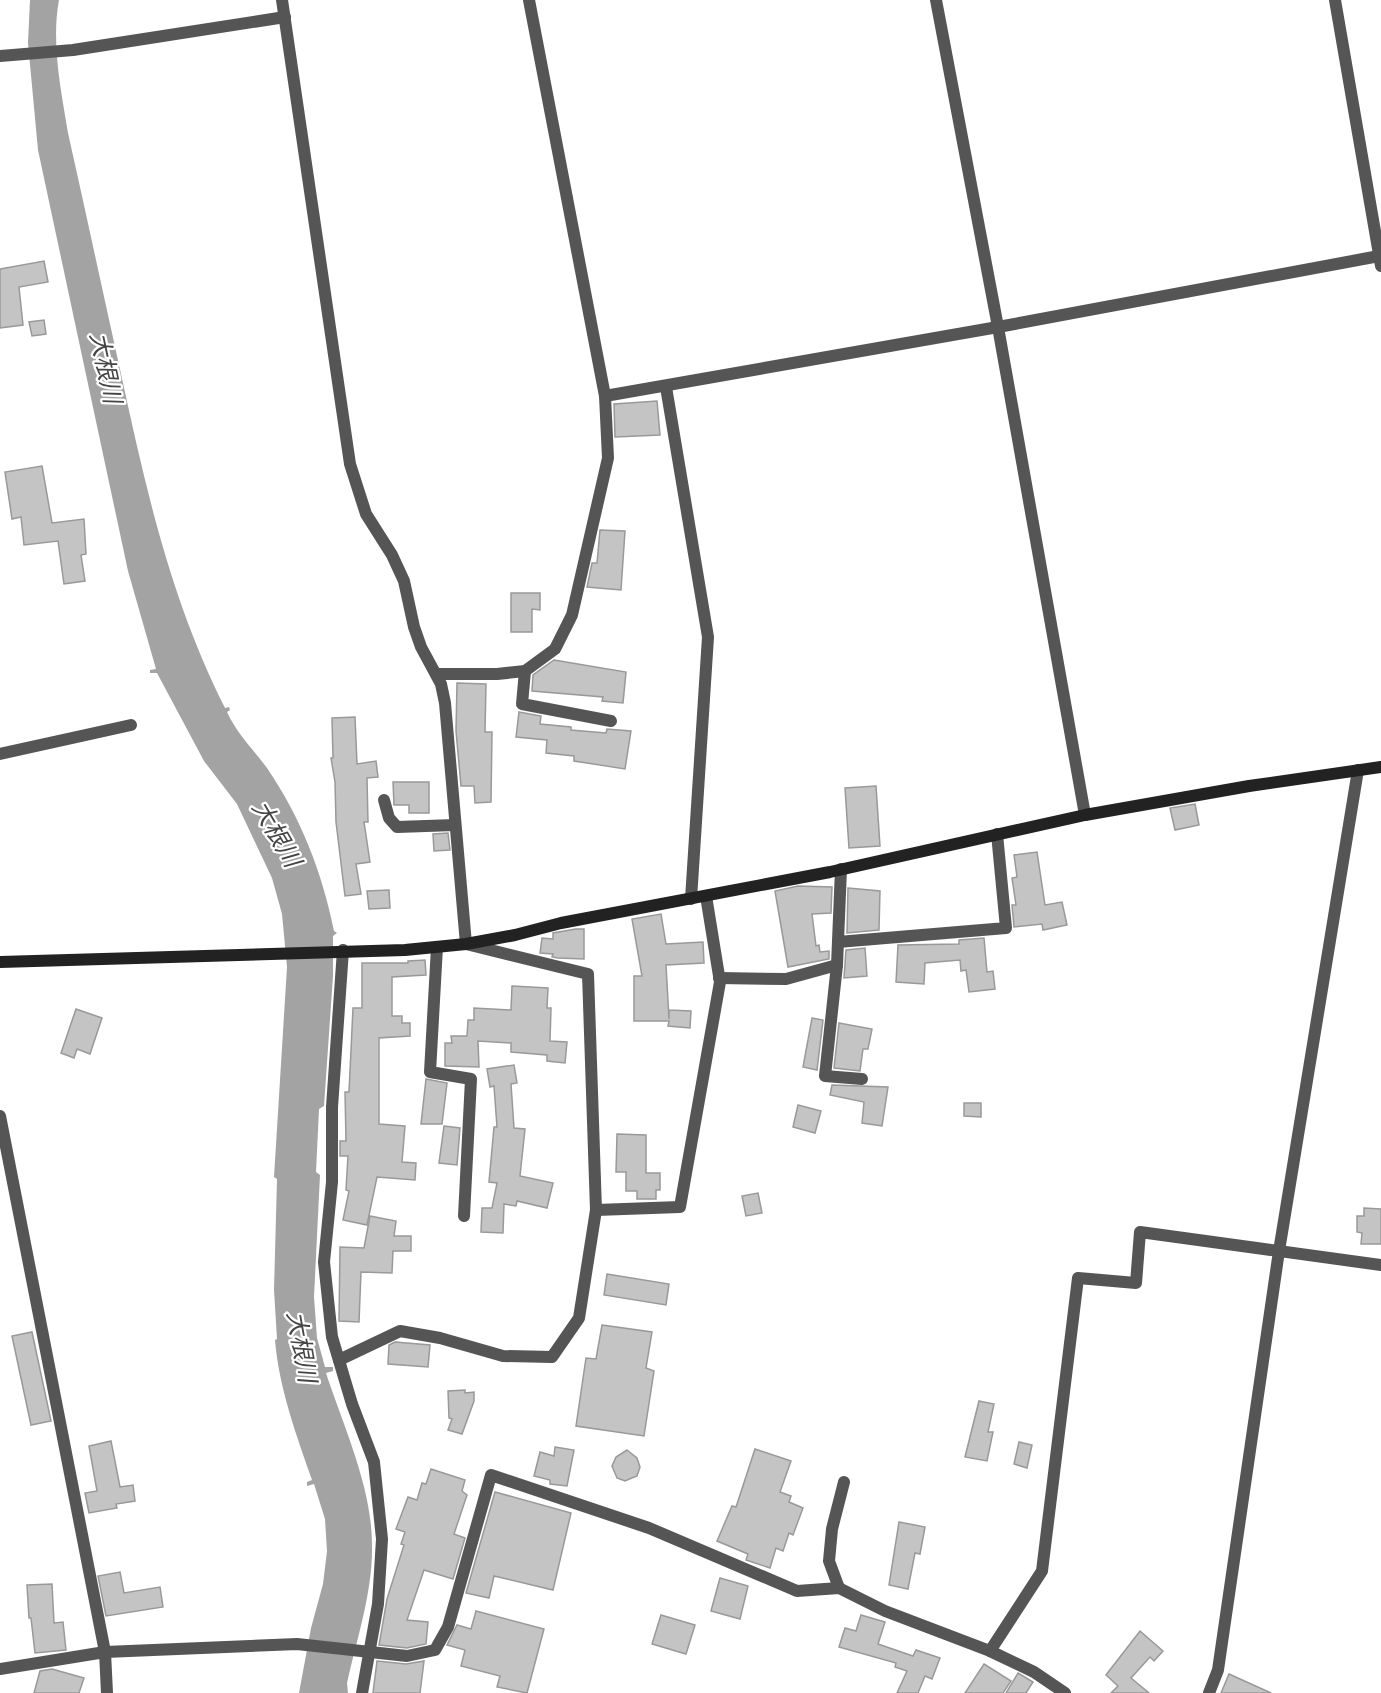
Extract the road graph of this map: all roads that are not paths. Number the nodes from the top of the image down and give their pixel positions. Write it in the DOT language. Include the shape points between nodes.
graph roads {
  1 [pos="282,0"];
  2 [pos="529,0"];
  3 [pos="936,0"];
  4 [pos="1335,0"];
  5 [pos="285,17"];
  6 [pos="4,55"];
  7 [pos="1380,261"];
  8 [pos="998,327"];
  9 [pos="666,387"];
  10 [pos="605,396"];
  11 [pos="525,670"];
  12 [pos="436,674"];
  13 [pos="611,721"];
  14 [pos="131,725"];
  15 [pos="0,754"];
  16 [pos="1381,767"];
  17 [pos="1358,770"];
  18 [pos="384,800"];
  19 [pos="1085,815"];
  20 [pos="455,825"];
  21 [pos="997,834"];
  22 [pos="841,869"];
  23 [pos="706,896"];
  24 [pos="691,899"];
  25 [pos="838,942"];
  26 [pos="466,944"];
  27 [pos="437,947"];
  28 [pos="343,950"];
  29 [pos="0,962"];
  30 [pos="837,964"];
  31 [pos="719,978"];
  32 [pos="862,1079"];
  33 [pos="0,1116"];
  34 [pos="596,1210"];
  35 [pos="464,1216"];
  36 [pos="1279,1251"];
  37 [pos="1381,1265"];
  38 [pos="339,1360"];
  39 [pos="844,1482"];
  40 [pos="839,1588"];
  41 [pos="365,1651"];
  42 [pos="990,1651"];
  43 [pos="105,1652"];
  44 [pos="0,1669"];
  45 [pos="107,1693"];
  46 [pos="362,1693"];
  47 [pos="1065,1693"];
  48 [pos="1209,1693"];
  1 -- 5 [label="street"];
  2 -- 10 [label="street"];
  3 -- 8 [label="street"];
  4 -- 7 [label="street"];
  5 -- 6 [label="street" via="73,50"];
  5 -- 12 [label="street" via="350,464 366,514 404,581 414,627"];
  7 -- 8 [label="street"];
  8 -- 9 [label="street"];
  8 -- 19 [label="street"];
  9 -- 10 [label="street"];
  9 -- 24 [label="street" via="708,637"];
  10 -- 11 [label="street" via="608,458 572,615 555,649"];
  11 -- 12 [label="street"];
  11 -- 13 [label="street" via="522,704"];
  12 -- 20 [label="street" via="445,703"];
  14 -- 15 [label="street"];
  16 -- 17 [label="street"];
  17 -- 19 [label="street"];
  17 -- 36 [label="street"];
  18 -- 20 [label="street" via="389,818 397,827"];
  19 -- 21 [label="street"];
  20 -- 26 [label="street"];
  21 -- 22 [label="street"];
  21 -- 25 [label="street" via="1006,928"];
  22 -- 23 [label="street"];
  22 -- 25 [label="street"];
  23 -- 24 [label="street"];
  23 -- 31 [label="street"];
  24 -- 26 [label="street"];
  25 -- 30 [label="street"];
  26 -- 27 [label="street"];
  26 -- 34 [label="street" via="588,974"];
  27 -- 28 [label="street"];
  27 -- 35 [label="street" via="430,1072 471,1079"];
  28 -- 29 [label="street"];
  28 -- 38 [label="street" via="332,1107 332,1182 324,1262 332,1336"];
  30 -- 31 [label="street" via="786,979"];
  30 -- 32 [label="street" via="825,1076"];
  31 -- 34 [label="street" via="680,1207"];
  33 -- 43 [label="street"];
  34 -- 38 [label="street" via="579,1318 552,1357 503,1356 400,1331"];
  36 -- 37 [label="street"];
  36 -- 42 [label="street" via="1140,1232 1136,1283 1078,1278 1042,1570"];
  36 -- 48 [label="street" via="1218,1670"];
  38 -- 41 [label="street" via="374,1462 382,1539 378,1604"];
  39 -- 40 [label="street" via="832,1529 829,1561"];
  40 -- 41 [label="street" via="797,1591 649,1528 491,1475 441,1642 435,1650 407,1656"];
  40 -- 42 [label="street" via="885,1611"];
  41 -- 43 [label="street" via="297,1644"];
  41 -- 46 [label="street"];
  42 -- 47 [label="street" via="1034,1672"];
  43 -- 44 [label="street"];
  43 -- 45 [label="street"];
}
